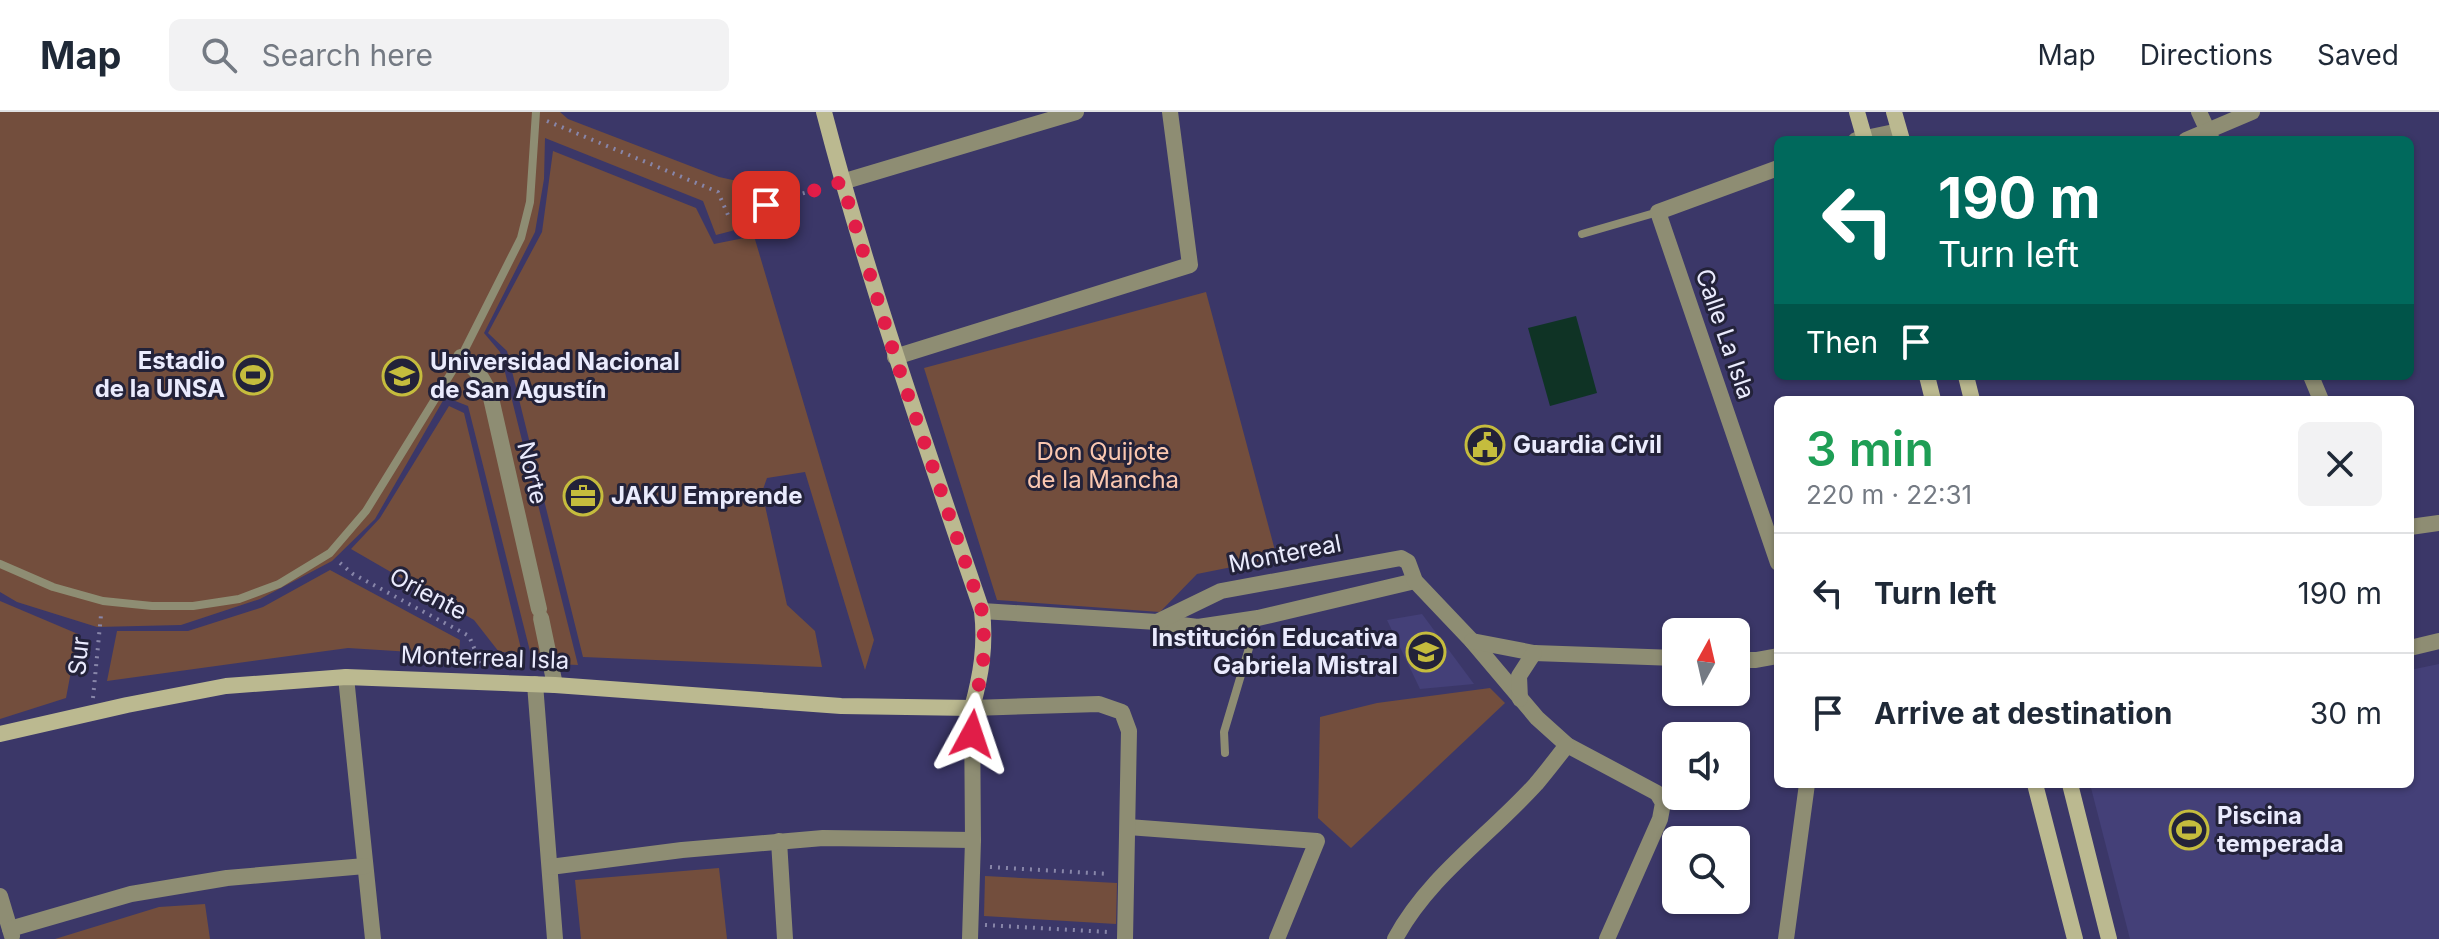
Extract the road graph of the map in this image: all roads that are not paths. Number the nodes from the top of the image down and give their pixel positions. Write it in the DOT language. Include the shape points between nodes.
graph roads {
  1 [pos="824,112"];
  2 [pos="1076,112"];
  3 [pos="1170,112"];
  4 [pos="1857,112"];
  5 [pos="1894,112"];
  6 [pos="2199,112"];
  7 [pos="2252,112"];
  8 [pos="536,115"];
  9 [pos="2210,135"];
  10 [pos="1861,136"];
  11 [pos="1901,136"];
  12 [pos="1774,169"];
  13 [pos="842,182"];
  14 [pos="1658,212"];
  15 [pos="1582,234"];
  16 [pos="461,357"];
  17 [pos="895,357"];
  18 [pos="2439,523"];
  19 [pos="2414,526"];
  20 [pos="1774,551"];
  21 [pos="0,564"];
  22 [pos="1415,581"];
  23 [pos="982,611"];
  24 [pos="1258,618"];
  25 [pos="1157,622"];
  26 [pos="1472,641"];
  27 [pos="2439,641"];
  28 [pos="2414,647"];
  29 [pos="1534,653"];
  30 [pos="1774,657"];
  31 [pos="1662,658"];
  32 [pos="1750,660"];
  33 [pos="346,677"];
  34 [pos="535,684"];
  35 [pos="555,685"];
  36 [pos="1521,700"];
  37 [pos="972,708"];
  38 [pos="0,734"];
  39 [pos="1567,745"];
  40 [pos="1225,753"];
  41 [pos="1806,788"];
  42 [pos="2036,788"];
  43 [pos="2071,788"];
  44 [pos="1128,827"];
  45 [pos="973,840"];
  46 [pos="779,841"];
  47 [pos="365,866"];
  48 [pos="550,867"];
  49 [pos="0,896"];
  50 [pos="970,932"];
  51 [pos="12,934"];
  52 [pos="1125,936"];
  53 [pos="373,939"];
  54 [pos="555,939"];
  55 [pos="785,939"];
  56 [pos="1277,939"];
  57 [pos="1395,939"];
  58 [pos="1607,939"];
  59 [pos="1786,939"];
  60 [pos="2075,939"];
  61 [pos="2109,939"];
  1 -- 13 [label="street"];
  2 -- 13 [label="street"];
  3 -- 17 [label="street" via="1190,265"];
  4 -- 10 [label="street"];
  5 -- 11 [label="street"];
  6 -- 9 [label="street"];
  7 -- 9 [label="street"];
  8 -- 16 [label="lane" via="530,202 521,238"];
  12 -- 14 [label="street"];
  13 -- 17 [label="street"];
  14 -- 15 [label="lane"];
  14 -- 20 [label="street, Calle La Isla"];
  16 -- 21 [label="lane" via="366,511 330,553 279,584 239,599 152,606 103,601"];
  16 -- 35 [label="street, Norte" via="475,367 491,398"];
  17 -- 23 [label="street"];
  18 -- 19 [label="street"];
  22 -- 24 [label="street, Montereal"];
  22 -- 25 [label="street, Montereal" via="1401,558 1371,562 1221,591"];
  22 -- 26 [label="street, Montereal"];
  23 -- 25 [label="street, Montereal"];
  23 -- 37 [label="street" via="982,671"];
  24 -- 25 [label="street, Montereal" via="1198,627"];
  24 -- 40 [label="lane" via="1224,732"];
  26 -- 29 [label="street"];
  26 -- 36 [label="street, Montereal"];
  27 -- 28 [label="street"];
  29 -- 31 [label="street"];
  29 -- 36 [label="street" via="1519,676"];
  30 -- 32 [label="street"];
  33 -- 34 [label="street, Monterreal Isla"];
  33 -- 38 [label="street, Monterreal Isla" via="226,686"];
  33 -- 47 [label="street"];
  34 -- 35 [label="street, Monterreal Isla"];
  34 -- 48 [label="street"];
  35 -- 37 [label="street, Monterreal Isla" via="841,706"];
  36 -- 39 [label="street, Montereal"];
  37 -- 44 [label="street" via="1099,704 1122,712 1129,731"];
  37 -- 45 [label="street"];
  39 -- 57 [label="street" via="1536,784 1436,881"];
  39 -- 58 [label="street, Montereal" via="1657,793 1663,803"];
  41 -- 59 [label="street"];
  42 -- 60 [label="street"];
  43 -- 61 [label="street"];
  44 -- 52 [label="street"];
  44 -- 56 [label="street" via="1317,841"];
  45 -- 46 [label="street"];
  45 -- 50 [label="street"];
  46 -- 48 [label="street"];
  46 -- 55 [label="street"];
  47 -- 51 [label="street" via="227,878 131,894"];
  47 -- 53 [label="street"];
  48 -- 54 [label="street"];
  49 -- 51 [label="street"];
}
